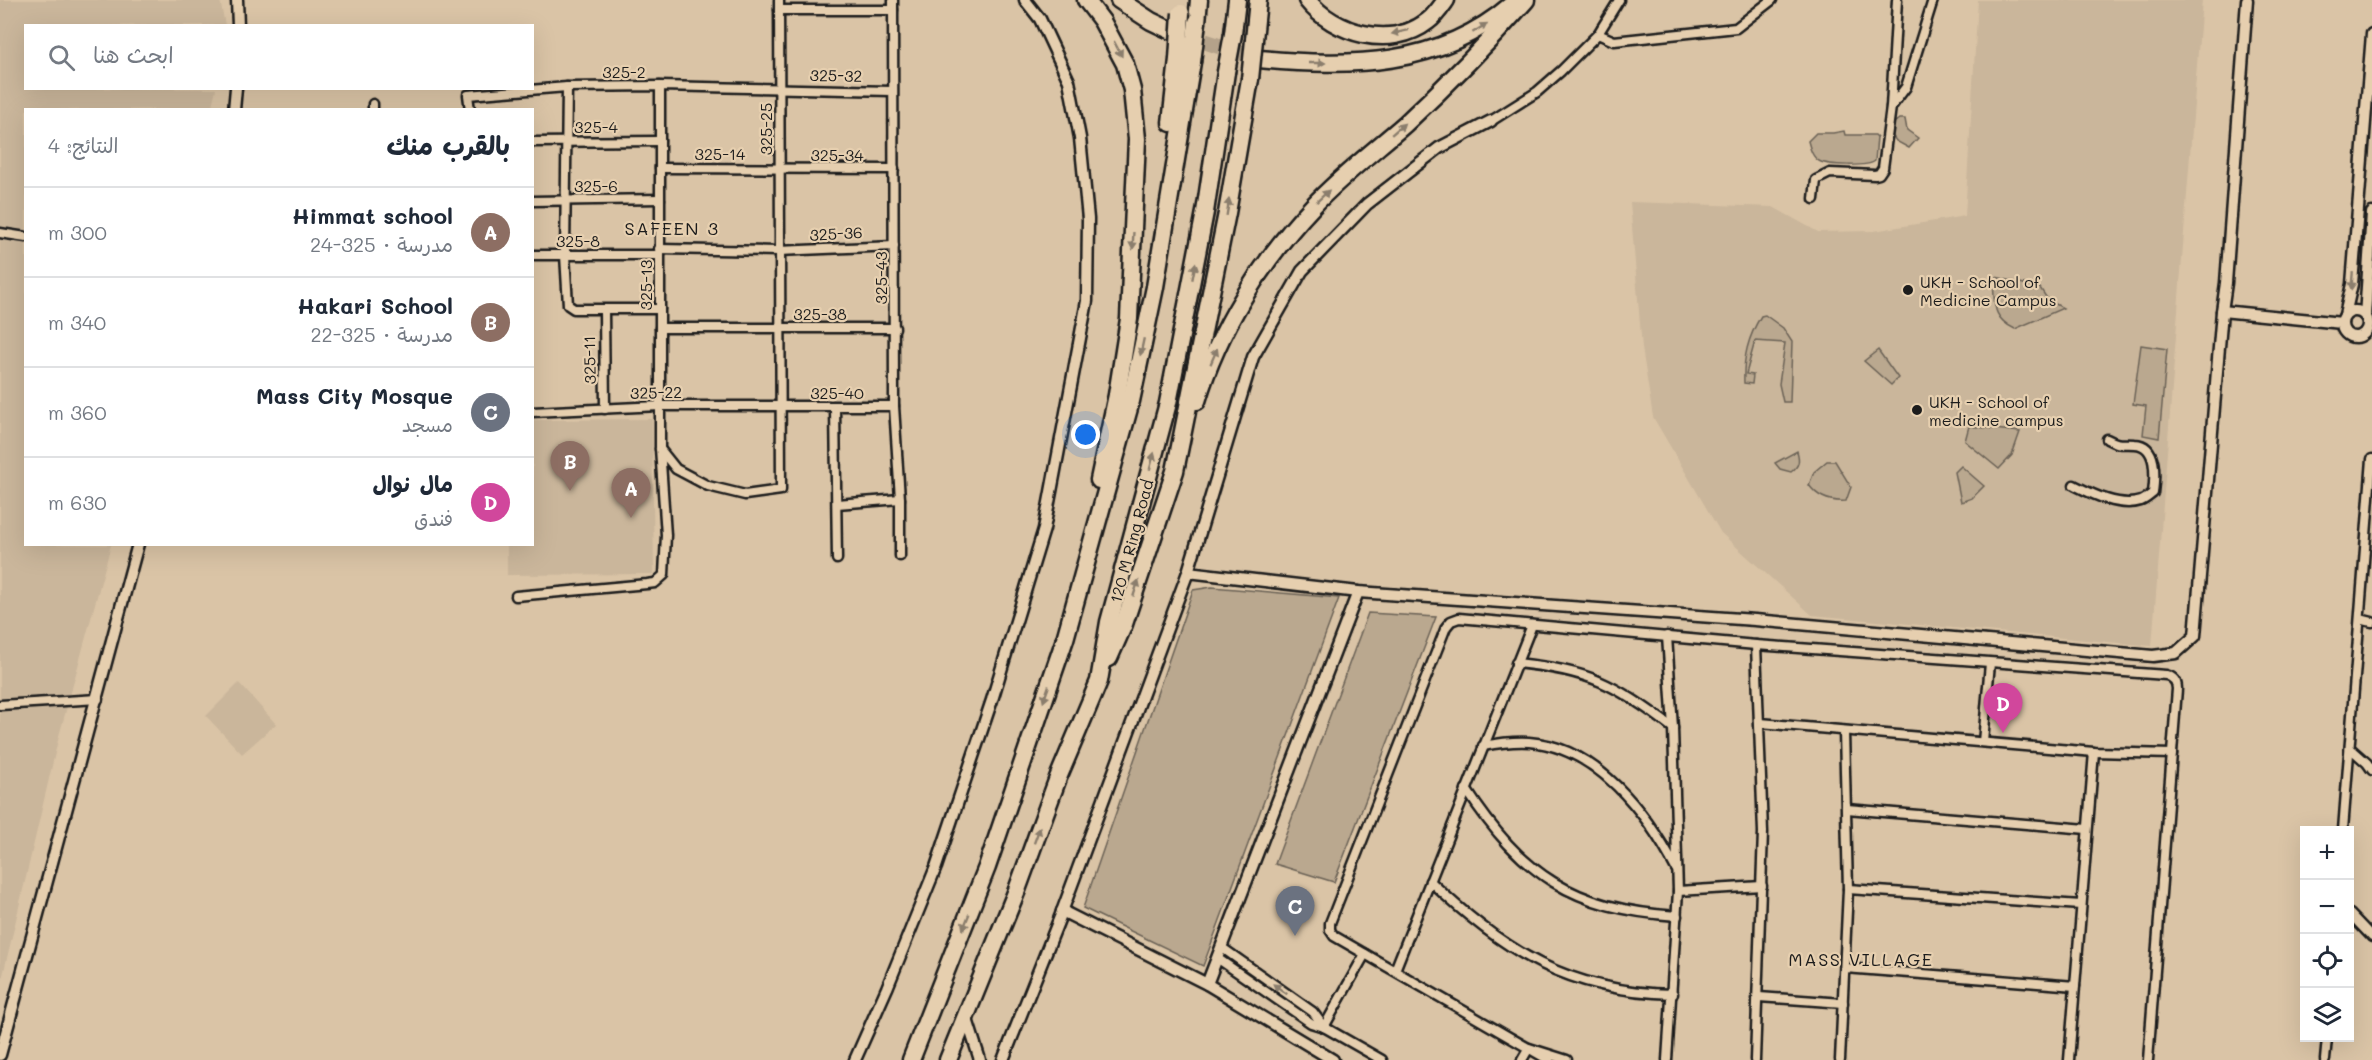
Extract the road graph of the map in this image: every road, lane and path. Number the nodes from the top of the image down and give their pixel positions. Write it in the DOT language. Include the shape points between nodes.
graph roads {
  1 [pos="237,0"];
  2 [pos="779,0"];
  3 [pos="893,0"];
  4 [pos="1025,0"];
  5 [pos="1086,0"];
  6 [pos="1119,0"];
  7 [pos="1199,0"];
  8 [pos="1237,0"];
  9 [pos="1258,0"];
  10 [pos="1307,0"];
  11 [pos="1446,0"];
  12 [pos="1517,0"];
  13 [pos="1526,0"];
  14 [pos="1619,0"];
  15 [pos="1772,0"];
  16 [pos="1897,0"];
  17 [pos="1933,0"];
  18 [pos="2247,0"];
  19 [pos="1181,6"];
  20 [pos="779,10"];
  21 [pos="893,10"];
  22 [pos="238,24"];
  23 [pos="1172,30"];
  24 [pos="1598,34"];
  25 [pos="2372,37"];
  26 [pos="1259,59"];
  27 [pos="1185,60"];
  28 [pos="660,86"];
  29 [pos="567,87"];
  30 [pos="236,90"];
  31 [pos="530,90"];
  32 [pos="534,90"];
  33 [pos="779,90"];
  34 [pos="892,91"];
  35 [pos="1891,107"];
  36 [pos="234,108"];
  37 [pos="470,108"];
  38 [pos="1491,121"];
  39 [pos="567,141"];
  40 [pos="660,141"];
  41 [pos="534,142"];
  42 [pos="660,168"];
  43 [pos="780,169"];
  44 [pos="894,169"];
  45 [pos="660,199"];
  46 [pos="1814,199"];
  47 [pos="566,200"];
  48 [pos="534,201"];
  49 [pos="2372,213"];
  50 [pos="0,233"];
  51 [pos="24,237"];
  52 [pos="894,246"];
  53 [pos="778,251"];
  54 [pos="660,252"];
  55 [pos="534,255"];
  56 [pos="565,255"];
  57 [pos="660,309"];
  58 [pos="604,310"];
  59 [pos="2222,311"];
  60 [pos="2368,318"];
  61 [pos="2344,319"];
  62 [pos="660,328"];
  63 [pos="780,328"];
  64 [pos="895,328"];
  65 [pos="2368,333"];
  66 [pos="660,406"];
  67 [pos="894,406"];
  68 [pos="780,407"];
  69 [pos="835,407"];
  70 [pos="605,409"];
  71 [pos="534,412"];
  72 [pos="2107,439"];
  73 [pos="660,448"];
  74 [pos="2372,459"];
  75 [pos="1175,471"];
  76 [pos="2074,485"];
  77 [pos="900,499"];
  78 [pos="837,504"];
  79 [pos="137,546"];
  80 [pos="900,556"];
  81 [pos="837,559"];
  82 [pos="1188,572"];
  83 [pos="1358,592"];
  84 [pos="516,596"];
  85 [pos="2360,619"];
  86 [pos="2372,622"];
  87 [pos="1532,625"];
  88 [pos="1667,636"];
  89 [pos="1065,639"];
  90 [pos="1756,645"];
  91 [pos="1516,663"];
  92 [pos="1990,663"];
  93 [pos="1099,681"];
  94 [pos="98,699"];
  95 [pos="0,705"];
  96 [pos="1760,723"];
  97 [pos="1673,728"];
  98 [pos="1844,732"];
  99 [pos="1983,742"];
  100 [pos="1483,746"];
  101 [pos="2350,748"];
  102 [pos="2094,752"];
  103 [pos="2172,754"];
  104 [pos="2372,770"];
  105 [pos="1466,789"];
  106 [pos="1847,809"];
  107 [pos="2343,826"];
  108 [pos="2087,829"];
  109 [pos="1677,873"];
  110 [pos="1430,880"];
  111 [pos="1762,886"];
  112 [pos="1848,889"];
  113 [pos="1678,891"];
  114 [pos="2081,905"];
  115 [pos="1062,910"];
  116 [pos="1677,916"];
  117 [pos="2354,919"];
  118 [pos="2372,937"];
  119 [pos="1221,947"];
  120 [pos="1365,954"];
  121 [pos="1217,958"];
  122 [pos="1243,962"];
  123 [pos="1845,969"];
  124 [pos="1395,970"];
  125 [pos="1237,972"];
  126 [pos="1207,984"];
  127 [pos="2076,986"];
  128 [pos="1673,994"];
  129 [pos="1759,997"];
  130 [pos="1843,1003"];
  131 [pos="966,1016"];
  132 [pos="1324,1027"];
  133 [pos="3,1030"];
  134 [pos="2327,1042"];
  135 [pos="1529,1048"];
  136 [pos="0,1055"];
  137 [pos="855,1060"];
  138 [pos="911,1060"];
  139 [pos="948,1060"];
  140 [pos="980,1060"];
  141 [pos="1003,1060"];
  142 [pos="1333,1060"];
  143 [pos="1382,1060"];
  144 [pos="1522,1060"];
  145 [pos="1549,1060"];
  146 [pos="1567,1060"];
  147 [pos="1667,1060"];
  148 [pos="1755,1060"];
  149 [pos="1840,1060"];
  150 [pos="2069,1060"];
  151 [pos="2148,1060"];
  152 [pos="2325,1060"];
  1 -- 22 [label="street"];
  2 -- 20 [label="street, 325-25"];
  3 -- 21 [label="street, 325-43"];
  4 -- 137 [label="street" via="1040,19 1069,81 1080,138 1088,219 1087,301 1044,529 999,677 936,867"];
  5 -- 89 [label="highway, one-way" via="1102,21 1130,76 1136,114 1137,165 1131,300 1124,355"];
  6 -- 23 [label="highway"];
  7 -- 27 [label="highway, bridge" via="1197,22"];
  93 -- 8 [label="highway, 120 M Ring Road, one-way, bridge" via="1109,622 1168,403 1205,212"];
  75 -- 9 [label="highway, one-way, bridge" via="1225,224 1250,79"];
  11 -- 10 [label="highway, one-way" via="1418,28 1388,35 1349,32 1315,10"];
  26 -- 12 [label="highway, one-way" via="1312,64 1372,62 1438,49 1462,39"];
  75 -- 13 [label="highway, one-way" via="1223,336 1288,233 1314,204 1485,46"];
  14 -- 24 [label="street"];
  15 -- 24 [label="street" via="1736,28 1614,40"];
  16 -- 35 [label="street"];
  17 -- 35 [label="street" via="1906,87"];
  18 -- 59 [label="street"];
  19 -- 27 [label="highway, bridge"];
  20 -- 21 [label="street"];
  20 -- 33 [label="street, 325-25"];
  21 -- 34 [label="street, 325-43"];
  24 -- 38 [label="street" via="1537,92"];
  25 -- 61 [label="street, one-way" via="2352,284"];
  27 -- 89 [label="highway, one-way" via="1149,314 1131,401"];
  28 -- 29 [label="street, 325-2"];
  28 -- 33 [label="street, 325-2"];
  28 -- 40 [label="street, 325-13"];
  29 -- 32 [label="street, 325-2"];
  29 -- 39 [label="street"];
  30 -- 36 [label="street"];
  31 -- 37 [label="street, 325-2" via="468,95"];
  33 -- 34 [label="street, 325-32"];
  33 -- 43 [label="street, 325-25"];
  34 -- 44 [label="street, 325-43"];
  35 -- 46 [label="street" via="1879,174 1830,173 1816,180"];
  38 -- 82 [label="street" via="1439,148 1367,204 1302,271 1253,357"];
  39 -- 40 [label="street, 325-4"];
  39 -- 41 [label="street, 325-4"];
  39 -- 47 [label="street"];
  40 -- 42 [label="street, 325-13"];
  42 -- 43 [label="street, 325-14"];
  42 -- 45 [label="street, 325-13"];
  43 -- 44 [label="street, 325-34"];
  43 -- 53 [label="street, 325-25"];
  44 -- 52 [label="street, 325-43"];
  45 -- 47 [label="street, 325-6"];
  45 -- 54 [label="street, 325-13"];
  47 -- 48 [label="street, 325-6"];
  47 -- 56 [label="street"];
  49 -- 60 [label="street"];
  50 -- 51 [label="street"];
  52 -- 53 [label="street, 325-36"];
  52 -- 64 [label="street, 325-43"];
  53 -- 54 [label="street, 325-36"];
  53 -- 63 [label="street, 325-25"];
  54 -- 56 [label="street, 325-8"];
  54 -- 57 [label="street, 325-13"];
  55 -- 56 [label="street, 325-8"];
  56 -- 58 [label="street" via="569,307"];
  57 -- 58 [label="street"];
  57 -- 62 [label="street, 325-13"];
  58 -- 70 [label="street, 325-11"];
  59 -- 61 [label="street"];
  59 -- 83 [label="street" via="2195,636 2176,653 2153,656 1755,620"];
  60 -- 61 [label="street" via="2358,311"];
  60 -- 65 [label="street"];
  61 -- 65 [label="street" via="2344,331 2351,336"];
  62 -- 63 [label="street, 325-38"];
  62 -- 66 [label="street, 325-13"];
  63 -- 64 [label="street, 325-38"];
  63 -- 68 [label="street, 325-25"];
  64 -- 67 [label="street, 325-43"];
  66 -- 68 [label="street, 325-22"];
  66 -- 70 [label="street, 325-22"];
  66 -- 73 [label="street, 325-13"];
  67 -- 69 [label="street, 325-40"];
  67 -- 77 [label="street, 325-43"];
  68 -- 69 [label="street, 325-40"];
  68 -- 73 [label="street, 325-25" via="781,490 745,495 708,486 676,469"];
  69 -- 78 [label="street"];
  70 -- 71 [label="street, 325-22"];
  72 -- 76 [label="street" via="2121,446 2137,444 2147,449 2153,458 2153,493 2142,501 2124,502 2094,495"];
  73 -- 84 [label="street, 325-13" via="666,535 664,575 655,583"];
  74 -- 85 [label="street"];
  93 -- 75 [label="highway, one-way" via="1124,624"];
  77 -- 78 [label="street"];
  77 -- 80 [label="street, 325-43"];
  78 -- 81 [label="street"];
  79 -- 94 [label="street"];
  82 -- 83 [label="street"];
  82 -- 115 [label="street"];
  83 -- 119 [label="street"];
  85 -- 86 [label="street"];
  85 -- 101 [label="street"];
  87 -- 88 [label="street"];
  87 -- 91 [label="street"];
  87 -- 120 [label="street" via="1459,618 1446,627 1330,923 1334,936"];
  88 -- 90 [label="street"];
  88 -- 97 [label="street"];
  89 -- 138 [label="highway, one-way" via="987,867"];
  90 -- 92 [label="street"];
  90 -- 96 [label="street"];
  91 -- 97 [label="street" via="1570,671 1606,683"];
  91 -- 100 [label="street"];
  92 -- 99 [label="street"];
  92 -- 103 [label="street" via="2169,676 2177,686"];
  131 -- 93 [label="highway, 120 M Ring Road, one-way"];
  94 -- 95 [label="street"];
  94 -- 133 [label="street"];
  96 -- 98 [label="street"];
  96 -- 111 [label="street"];
  97 -- 109 [label="street"];
  98 -- 99 [label="street"];
  98 -- 106 [label="street"];
  99 -- 102 [label="street"];
  100 -- 105 [label="street"];
  100 -- 109 [label="street" via="1532,742 1571,753 1593,766 1642,816"];
  101 -- 104 [label="street"];
  101 -- 107 [label="street"];
  102 -- 103 [label="street"];
  102 -- 108 [label="street"];
  103 -- 151 [label="street"];
  105 -- 110 [label="street"];
  105 -- 116 [label="street" via="1506,843 1553,882 1622,910"];
  106 -- 108 [label="street"];
  106 -- 112 [label="street"];
  108 -- 114 [label="street"];
  109 -- 113 [label="street"];
  110 -- 124 [label="street"];
  110 -- 128 [label="street" via="1494,937 1552,969 1632,992"];
  111 -- 113 [label="street"];
  111 -- 129 [label="street"];
  112 -- 114 [label="street"];
  112 -- 123 [label="street"];
  113 -- 116 [label="street"];
  114 -- 127 [label="street"];
  115 -- 126 [label="street"];
  115 -- 141 [label="street"];
  116 -- 128 [label="street"];
  117 -- 118 [label="street"];
  119 -- 121 [label="street"];
  119 -- 122 [label="street"];
  120 -- 124 [label="street"];
  120 -- 132 [label="street"];
  121 -- 125 [label="street"];
  121 -- 126 [label="street"];
  122 -- 125 [label="street"];
  132 -- 122 [label="street, one-way" via="1316,1015"];
  123 -- 127 [label="street"];
  123 -- 130 [label="street"];
  124 -- 135 [label="street"];
  125 -- 132 [label="street" via="1311,1023"];
  126 -- 142 [label="street"];
  127 -- 150 [label="street"];
  128 -- 147 [label="street"];
  129 -- 130 [label="street"];
  129 -- 148 [label="street"];
  130 -- 149 [label="street"];
  131 -- 139 [label="highway, 120 M Ring Road"];
  131 -- 140 [label="street"];
  132 -- 143 [label="street"];
  133 -- 136 [label="street"];
  134 -- 152 [label="street"];
  135 -- 144 [label="street"];
  135 -- 145 [label="street"];
  135 -- 146 [label="street"];
}
